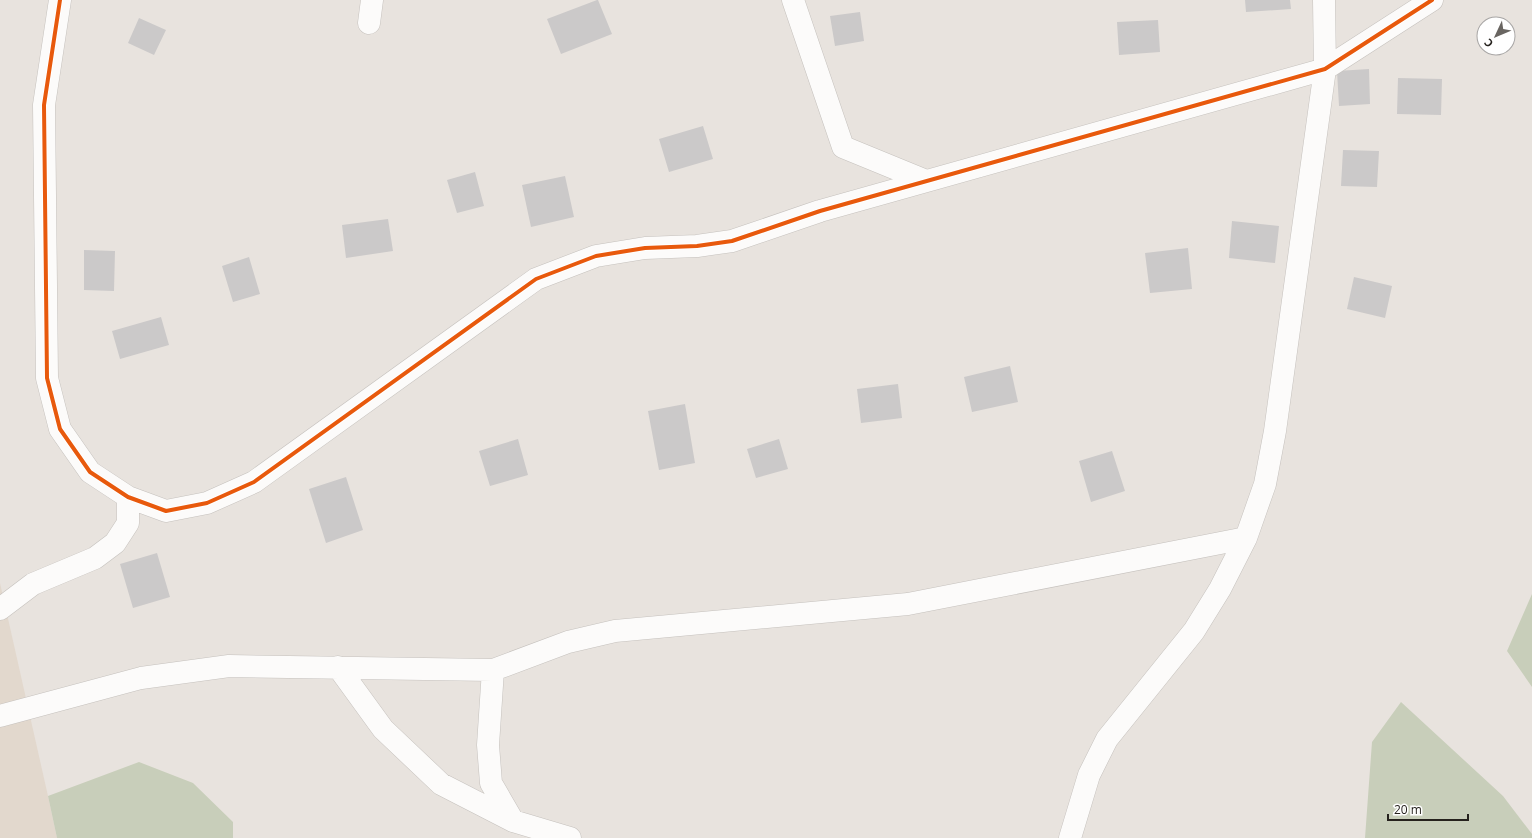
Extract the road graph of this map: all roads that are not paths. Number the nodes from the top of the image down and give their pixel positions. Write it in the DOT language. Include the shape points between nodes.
graph roads {
  1 [pos="60,0"];
  2 [pos="372,0"];
  3 [pos="793,0"];
  4 [pos="1324,0"];
  5 [pos="1432,0"];
  6 [pos="369,23"];
  7 [pos="1325,69"];
  8 [pos="926,181"];
  9 [pos="128,497"];
  10 [pos="1246,538"];
  11 [pos="0,609"];
  12 [pos="338,667"];
  13 [pos="493,670"];
  14 [pos="0,716"];
  15 [pos="513,821"];
  16 [pos="570,838"];
  17 [pos="1070,838"];
  1 -- 9 [label="street" via="44,105 47,378 60,429 90,472"];
  2 -- 6 [label="street"];
  3 -- 8 [label="street" via="844,147"];
  4 -- 7 [label="street"];
  5 -- 7 [label="street"];
  7 -- 8 [label="street"];
  7 -- 10 [label="street" via="1275,431 1265,484"];
  8 -- 9 [label="street" via="820,211 732,241 697,246 645,248 596,256 536,279 254,482 207,503 166,511"];
  9 -- 11 [label="street" via="128,523 115,543 95,558 33,584"];
  10 -- 13 [label="street" via="908,604 615,631 568,642"];
  10 -- 17 [label="street" via="1220,589 1194,631 1107,739 1089,775"];
  12 -- 13 [label="street"];
  12 -- 14 [label="street" via="230,666 141,678"];
  12 -- 15 [label="street" via="383,729 441,784"];
  13 -- 15 [label="street" via="488,745 491,783"];
  15 -- 16 [label="street"];
}
